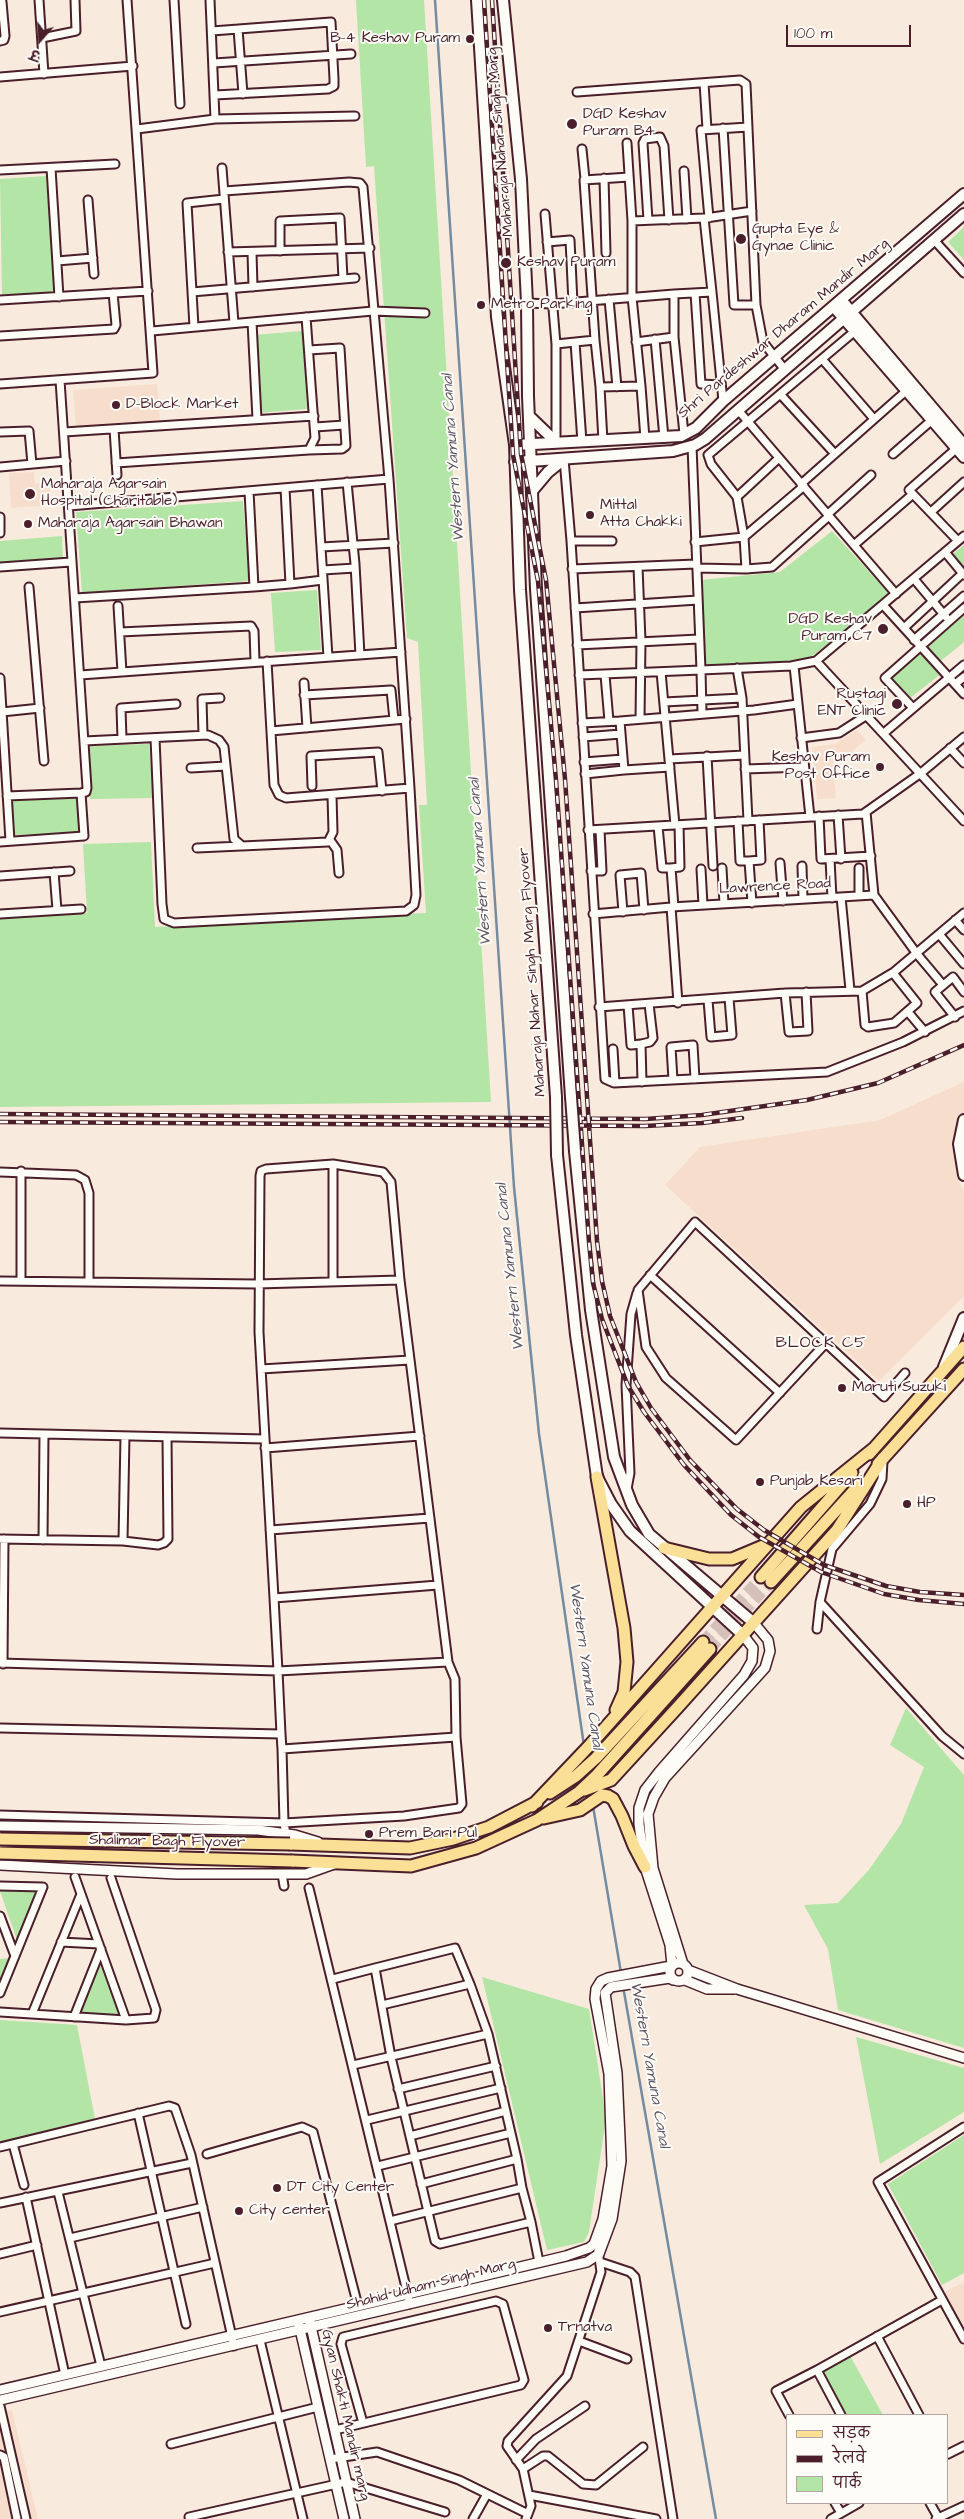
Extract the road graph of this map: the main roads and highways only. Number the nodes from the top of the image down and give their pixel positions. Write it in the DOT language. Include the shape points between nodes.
graph roads {
  1 [pos="477,0"];
  2 [pos="503,0"];
  3 [pos="964,194"];
  4 [pos="964,214"];
  5 [pos="838,304"];
  6 [pos="848,316"];
  7 [pos="529,416"];
  8 [pos="556,442"];
  9 [pos="530,443"];
  10 [pos="515,445"];
  11 [pos="960,446"];
  12 [pos="964,457"];
  13 [pos="564,458"];
  14 [pos="531,461"];
  15 [pos="515,462"];
  16 [pos="532,491"];
  17 [pos="964,1120"];
  18 [pos="964,1175"];
  19 [pos="964,1318"];
  20 [pos="964,1346"];
  21 [pos="964,1369"];
  22 [pos="943,1370"];
  23 [pos="873,1449"];
  24 [pos="883,1458"];
  25 [pos="597,1477"];
  26 [pos="769,1544"];
  27 [pos="664,1548"];
  28 [pos="722,1596"];
  29 [pos="712,1607"];
  30 [pos="754,1623"];
  31 [pos="743,1635"];
  32 [pos="611,1721"];
  33 [pos="573,1771"];
  34 [pos="600,1785"];
  35 [pos="537,1820"];
  36 [pos="0,1839"];
  37 [pos="0,1853"];
  38 [pos="645,1867"];
  1 -- 10 [label="main road, Maharaja Nahar Singh Marg" via="497,317"];
  2 -- 7 [label="main road, Maharaja Nahar Singh Marg" via="521,179"];
  3 -- 5 [label="main road, Shri Pardeshwar Dharam Mandir Marg"];
  4 -- 6 [label="main road, Shri Pardeshwar Dharam Mandir Marg"];
  5 -- 6 [label="main road"];
  5 -- 8 [label="main road, Shri Pardeshwar Dharam Mandir Marg" via="722,401 696,428 684,434 664,438"];
  6 -- 11 [label="main road"];
  6 -- 11 [label="main road" via="854,331 932,420"];
  6 -- 13 [label="main road, Shri Pardeshwar Dharam Mandir Marg" via="705,439 692,446 674,451"];
  7 -- 8 [label="main road"];
  7 -- 9 [label="main road, Maharaja Nahar Singh Marg"];
  8 -- 9 [label="main road, Shri Pardeshwar Dharam Mandir Marg"];
  9 -- 10 [label="main road, Shri Pardeshwar Dharam Mandir Marg"];
  9 -- 14 [label="main road, Maharaja Nahar Singh Marg"];
  10 -- 15 [label="main road, Maharaja Nahar Singh Marg"];
  11 -- 12 [label="main road"];
  13 -- 14 [label="main road, Shri Pardeshwar Dharam Mandir Marg"];
  13 -- 16 [label="main road"];
  14 -- 15 [label="main road, Shri Pardeshwar Dharam Mandir Marg"];
  14 -- 16 [label="main road, Maharaja Nahar Singh Marg"];
  15 -- 25 [label="main road, Maharaja Nahar Singh Marg Flyover, bridge" via="520,590 556,1097 557,1155 576,1336"];
  16 -- 27 [label="main road, Maharaja Nahar Singh Marg Flyover, bridge" via="576,1160 592,1310 614,1458 632,1505 649,1534"];
  17 -- 18 [label="main road" via="959,1144"];
  19 -- 22 [label="main road"];
  20 -- 22 [label="main road"];
  21 -- 24 [label="main road"];
  22 -- 23 [label="main road"];
  23 -- 24 [label="main road" via="766,1580"];
  23 -- 26 [label="main road" via="801,1507"];
  24 -- 30 [label="main road" via="837,1530"];
  25 -- 29 [label="main road, Maharaja Nahar Singh Marg Flyover" via="630,1531"];
  25 -- 32 [label="main road" via="627,1662 624,1692"];
  26 -- 27 [label="main road" via="732,1559 709,1559"];
  26 -- 28 [label="main road"];
  27 -- 28 [label="main road, Maharaja Nahar Singh Marg Flyover"];
  28 -- 29 [label="main road"];
  28 -- 30 [label="main road, Maharaja Nahar Singh Marg Flyover"];
  29 -- 31 [label="main road, Maharaja Nahar Singh Marg Flyover"];
  29 -- 32 [label="main road"];
  30 -- 31 [label="main road"];
  31 -- 34 [label="main road" via="611,1780"];
  32 -- 33 [label="main road"];
  33 -- 34 [label="main road" via="596,1758 707,1645"];
  33 -- 36 [label="main road, Shalimar Bagh Flyover, bridge" via="532,1806 489,1827 410,1848 328,1846 288,1839"];
  34 -- 35 [label="main road" via="579,1792"];
  34 -- 35 [label="main road" via="580,1810"];
  34 -- 38 [label="main road" via="613,1799"];
  35 -- 37 [label="main road, Shalimar Bagh Flyover, bridge" via="476,1848 410,1866"];
}
